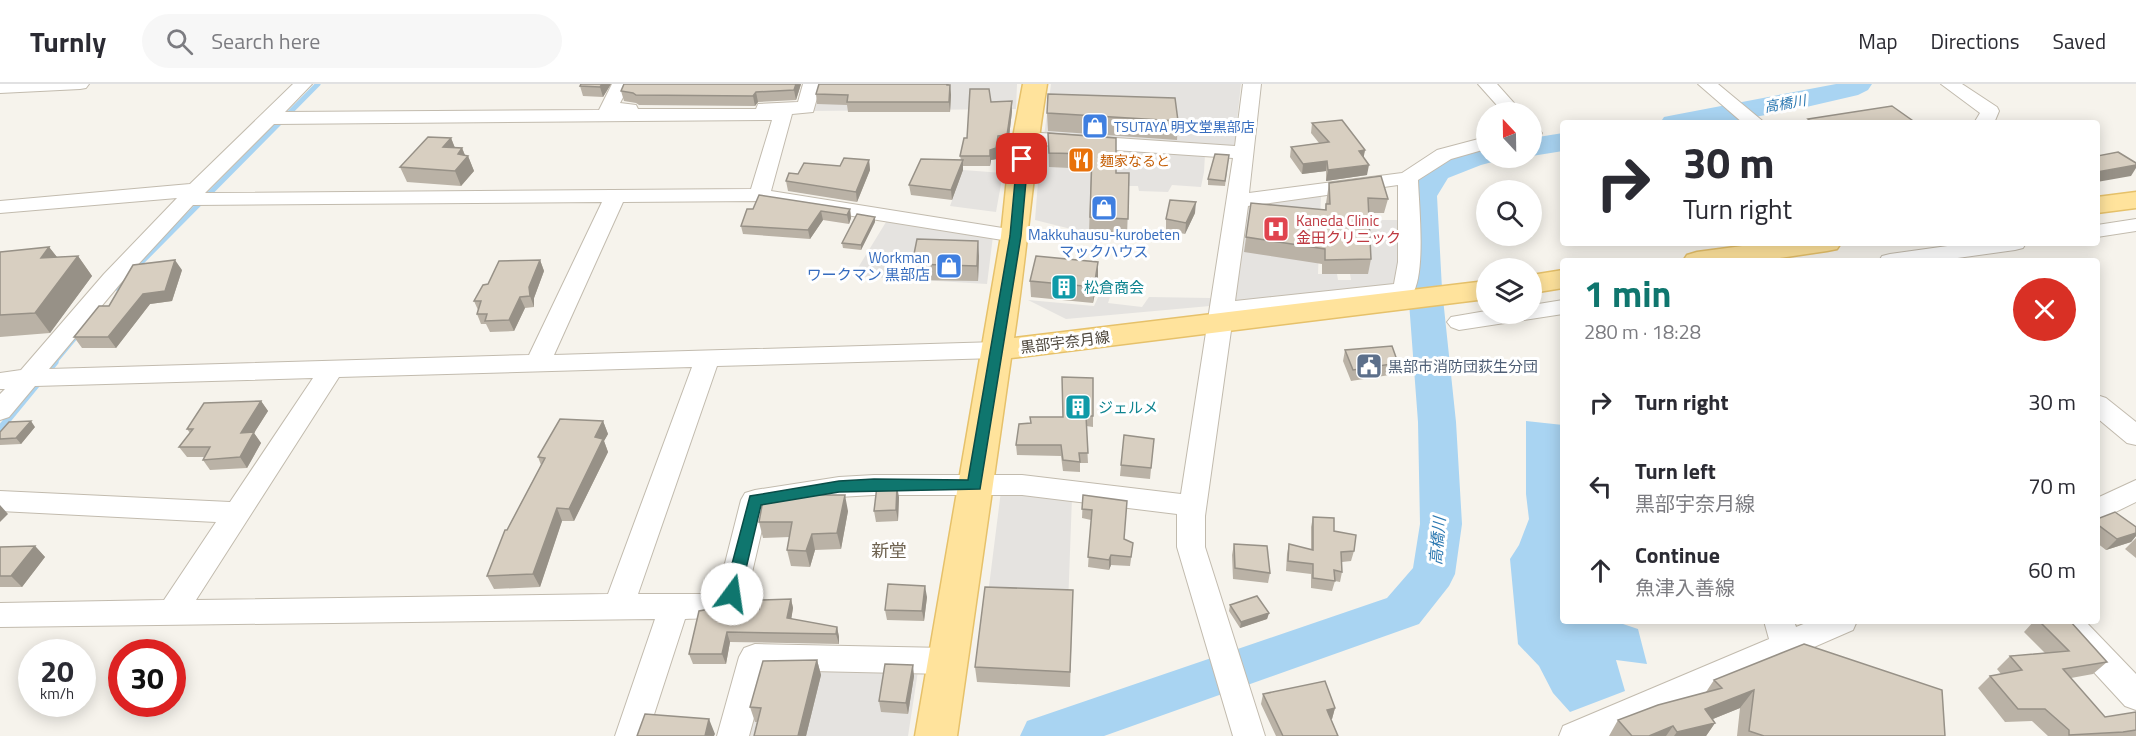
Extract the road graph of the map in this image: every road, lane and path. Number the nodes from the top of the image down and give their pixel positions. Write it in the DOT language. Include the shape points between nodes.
graph roads {
  1 [pos="80,84"];
  2 [pos="303,84"];
  3 [pos="621,84"];
  4 [pos="812,84"];
  5 [pos="1035,84"];
  6 [pos="1251,84"];
  7 [pos="1487,84"];
  8 [pos="1707,84"];
  9 [pos="1950,84"];
  10 [pos="1,89"];
  11 [pos="1504,102"];
  12 [pos="268,118"];
  13 [pos="1751,120"];
  14 [pos="1986,120"];
  15 [pos="1026,138"];
  16 [pos="1476,145"];
  17 [pos="1244,153"];
  18 [pos="1408,178"];
  19 [pos="192,195"];
  20 [pos="759,195"];
  21 [pos="615,196"];
  22 [pos="2136,200"];
  23 [pos="1238,201"];
  24 [pos="2100,203"];
  25 [pos="0,207"];
  26 [pos="2136,225"];
  27 [pos="2100,231"];
  28 [pos="1015,236"];
  29 [pos="1807,246"];
  30 [pos="1988,246"];
  31 [pos="1916,254"];
  32 [pos="1728,258"];
  33 [pos="1901,258"];
  34 [pos="1560,279"];
  35 [pos="1542,282"];
  36 [pos="1476,291"];
  37 [pos="1560,307"];
  38 [pos="1542,310"];
  39 [pos="1219,317"];
  40 [pos="1476,320"];
  41 [pos="1459,322"];
  42 [pos="997,350"];
  43 [pos="708,357"];
  44 [pos="538,362"];
  45 [pos="332,369"];
  46 [pos="28,378"];
  47 [pos="0,381"];
  48 [pos="2100,406"];
  49 [pos="0,411"];
  50 [pos="2136,436"];
  51 [pos="975,485"];
  52 [pos="2136,490"];
  53 [pos="0,501"];
  54 [pos="1193,506"];
  55 [pos="2100,509"];
  56 [pos="237,513"];
  57 [pos="619,606"];
  58 [pos="674,608"];
  59 [pos="172,613"];
  60 [pos="0,615"];
  61 [pos="1827,624"];
  62 [pos="2069,624"];
  63 [pos="1782,633"];
  64 [pos="946,661"];
  65 [pos="2136,696"];
  66 [pos="631,736"];
  67 [pos="733,736"];
  68 [pos="936,736"];
  69 [pos="1249,736"];
  70 [pos="1575,736"];
  1 -- 10 [label="street"];
  2 -- 12 [label="street"];
  3 -- 4 [label="street" via="608,109 806,108"];
  5 -- 15 [label="main road"];
  6 -- 17 [label="street"];
  7 -- 11 [label="street"];
  8 -- 13 [label="street"];
  9 -- 14 [label="street" via="1990,111"];
  12 -- 19 [label="street"];
  12 -- 20 [label="street" via="783,114"];
  15 -- 17 [label="street"];
  15 -- 28 [label="main road"];
  16 -- 18 [label="street" via="1427,161"];
  17 -- 23 [label="street"];
  18 -- 23 [label="street"];
  18 -- 39 [label="street" via="1409,262 1404,290"];
  19 -- 21 [label="street"];
  19 -- 25 [label="street"];
  19 -- 46 [label="street" via="112,279"];
  20 -- 21 [label="street"];
  20 -- 28 [label="street"];
  21 -- 44 [label="street"];
  22 -- 24 [label="main road"];
  23 -- 39 [label="street"];
  26 -- 27 [label="street"];
  28 -- 42 [label="main road"];
  29 -- 32 [label="main road"];
  30 -- 31 [label="street"];
  31 -- 33 [label="street"];
  34 -- 35 [label="main road"];
  36 -- 39 [label="main road, 黒部宇奈月線"];
  37 -- 38 [label="street"];
  39 -- 42 [label="main road, 黒部宇奈月線"];
  39 -- 54 [label="street"];
  40 -- 41 [label="street"];
  42 -- 43 [label="street"];
  42 -- 51 [label="main road"];
  43 -- 44 [label="street"];
  43 -- 57 [label="street"];
  44 -- 45 [label="street"];
  45 -- 46 [label="street"];
  45 -- 56 [label="street"];
  46 -- 47 [label="street"];
  46 -- 49 [label="street"];
  48 -- 50 [label="street"];
  51 -- 54 [label="street" via="1023,485"];
  51 -- 58 [label="street" via="874,484 755,500 732,594 715,606"];
  51 -- 64 [label="main road"];
  52 -- 55 [label="street"];
  53 -- 56 [label="street"];
  54 -- 69 [label="street" via="1191,547"];
  56 -- 59 [label="street"];
  57 -- 58 [label="street"];
  57 -- 59 [label="street"];
  58 -- 66 [label="street"];
  59 -- 60 [label="street"];
  61 -- 63 [label="street"];
  62 -- 65 [label="street"];
  63 -- 70 [label="street"];
  64 -- 67 [label="street" via="755,657"];
  64 -- 68 [label="main road"];
}
